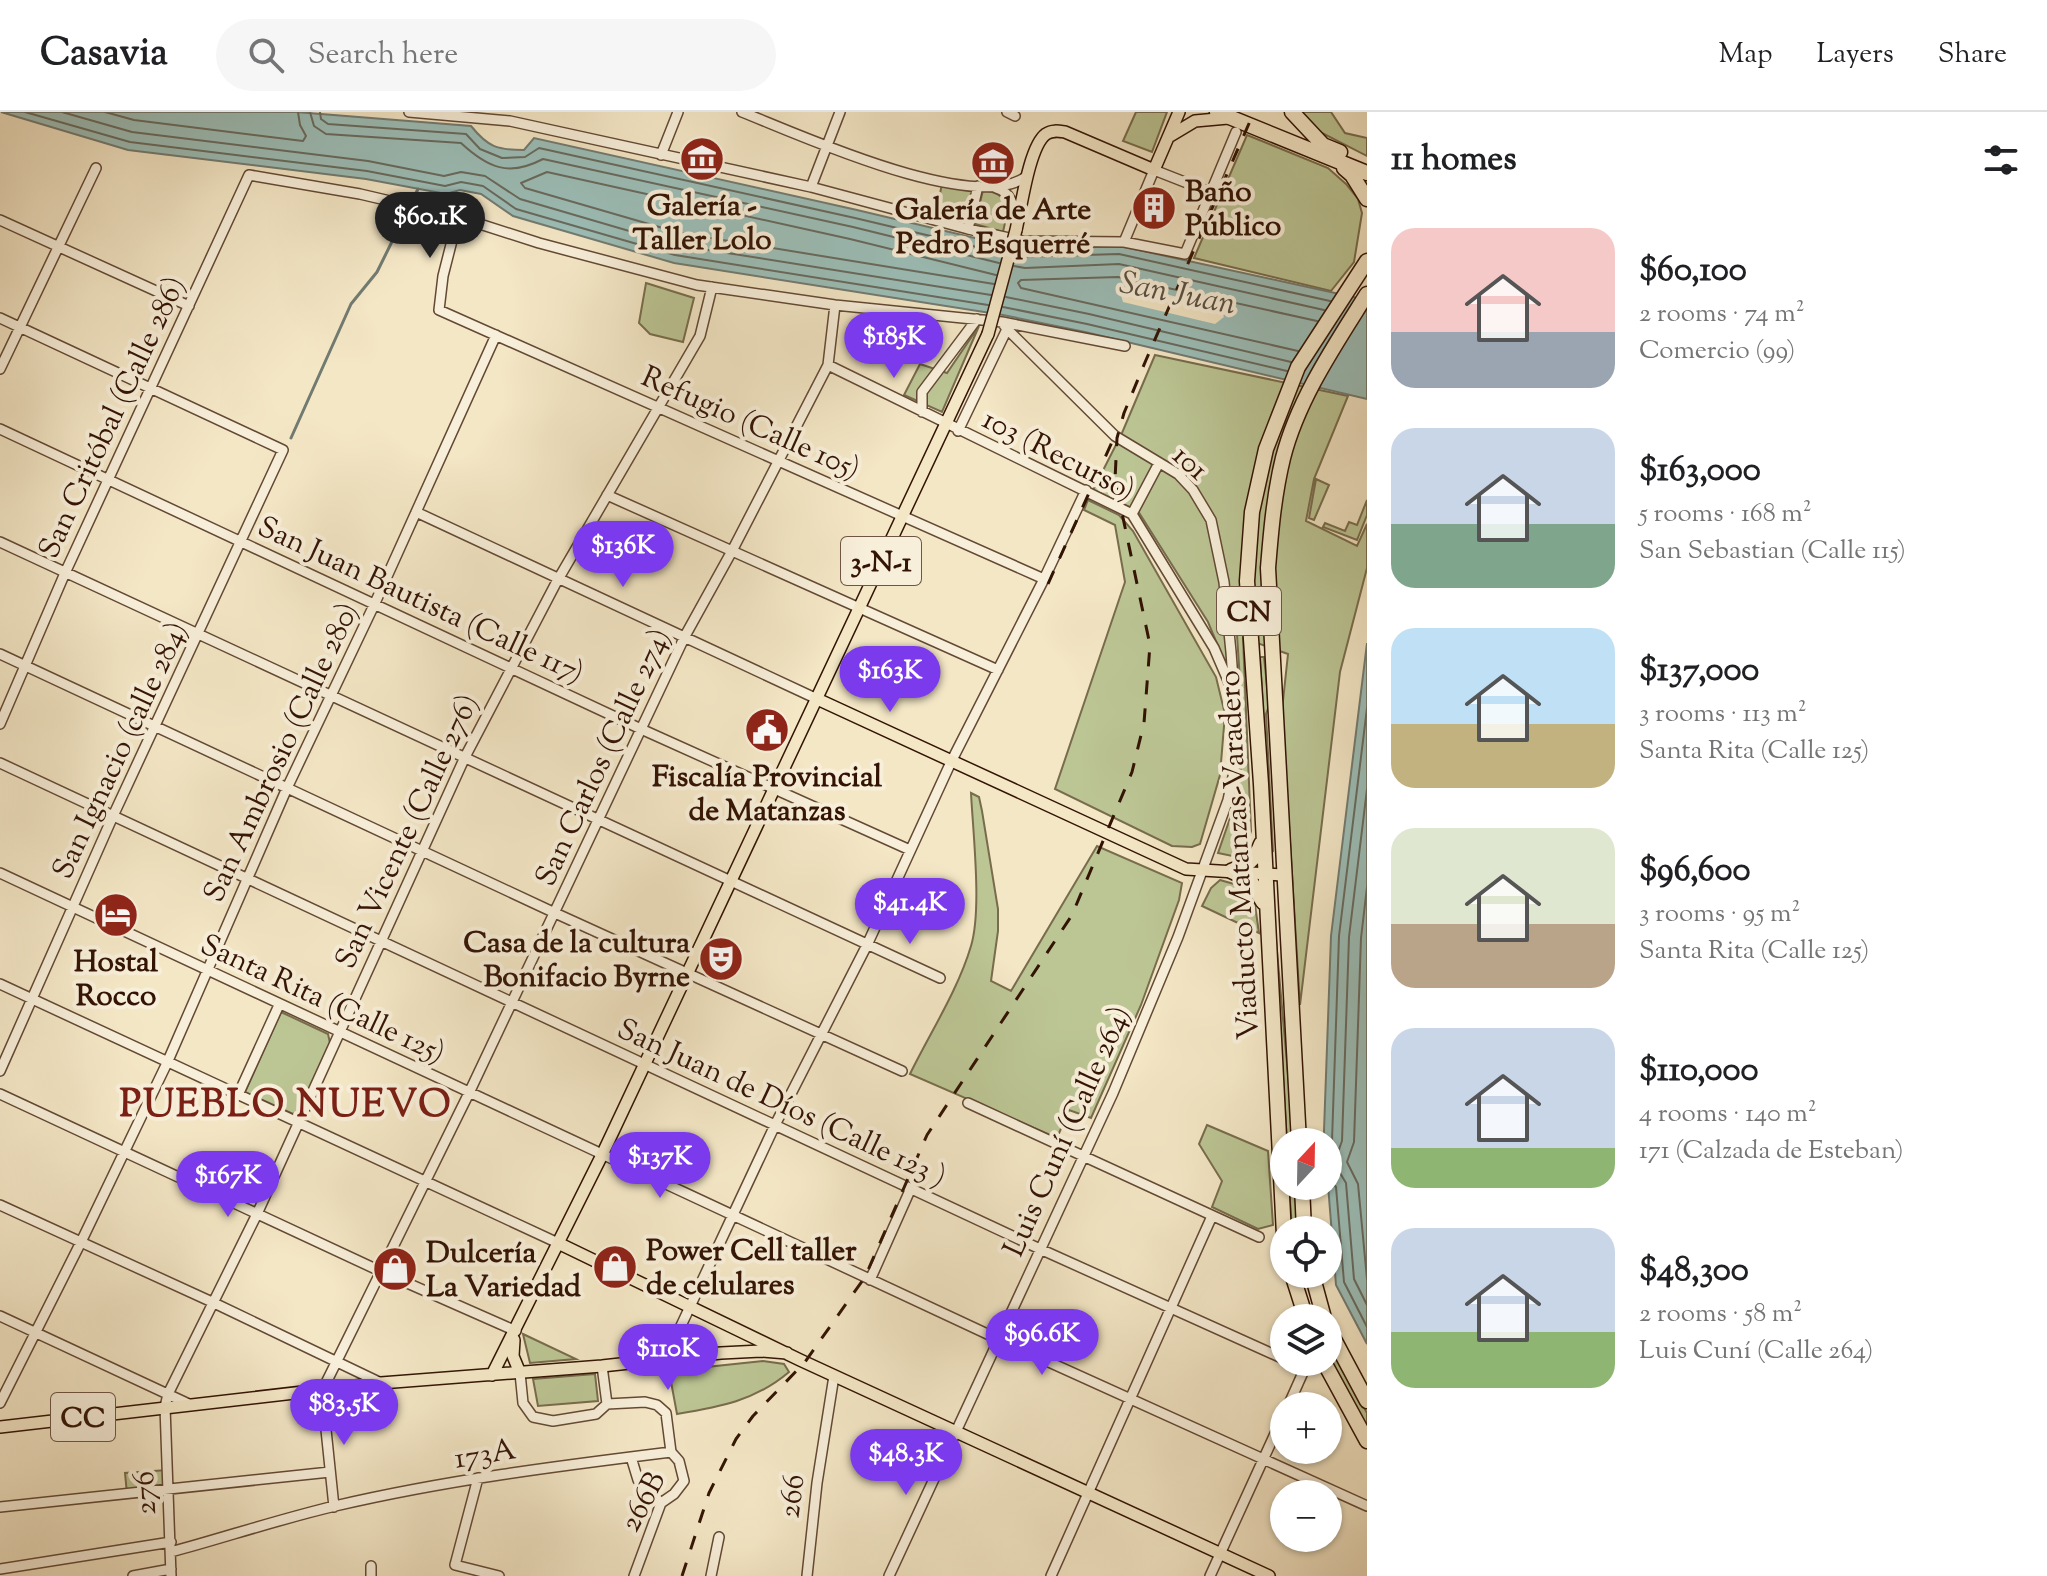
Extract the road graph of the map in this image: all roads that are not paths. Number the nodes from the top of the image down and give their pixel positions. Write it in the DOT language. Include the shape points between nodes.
graph roads {
  1 [pos="409,112"];
  2 [pos="678,112"];
  3 [pos="742,112"];
  4 [pos="840,112"];
  5 [pos="1179,112"];
  6 [pos="1217,112"];
  7 [pos="1292,112"];
  8 [pos="512,117"];
  9 [pos="1234,125"];
  10 [pos="1170,136"];
  11 [pos="826,145"];
  12 [pos="661,155"];
  13 [pos="1334,160"];
  14 [pos="1367,163"];
  15 [pos="96,168"];
  16 [pos="1154,170"];
  17 [pos="1367,173"];
  18 [pos="1029,175"];
  19 [pos="978,186"];
  20 [pos="811,187"];
  21 [pos="993,187"];
  22 [pos="1210,192"];
  23 [pos="1367,199"];
  24 [pos="458,217"];
  25 [pos="0,220"];
  26 [pos="968,229"];
  27 [pos="1016,230"];
  28 [pos="1124,242"];
  29 [pos="59,246"];
  30 [pos="1367,255"];
  31 [pos="1367,261"];
  32 [pos="712,287"];
  33 [pos="1349,287"];
  34 [pos="1367,294"];
  35 [pos="835,305"];
  36 [pos="189,306"];
  37 [pos="0,318"];
  38 [pos="977,319"];
  39 [pos="1004,326"];
  40 [pos="20,327"];
  41 [pos="496,335"];
  42 [pos="1125,346"];
  43 [pos="828,365"];
  44 [pos="0,369"];
  45 [pos="151,388"];
  46 [pos="658,407"];
  47 [pos="922,412"];
  48 [pos="946,424"];
  49 [pos="0,429"];
  50 [pos="958,431"];
  51 [pos="778,461"];
  52 [pos="1159,463"];
  53 [pos="108,480"];
  54 [pos="1086,490"];
  55 [pos="607,495"];
  56 [pos="416,512"];
  57 [pos="1132,514"];
  58 [pos="903,516"];
  59 [pos="0,542"];
  60 [pos="241,542"];
  61 [pos="732,551"];
  62 [pos="65,573"];
  63 [pos="560,578"];
  64 [pos="1044,579"];
  65 [pos="375,603"];
  66 [pos="859,607"];
  67 [pos="199,635"];
  68 [pos="685,636"];
  69 [pos="0,654"];
  70 [pos="25,665"];
  71 [pos="511,668"];
  72 [pos="998,670"];
  73 [pos="1232,691"];
  74 [pos="330,695"];
  75 [pos="815,698"];
  76 [pos="0,724"];
  77 [pos="156,727"];
  78 [pos="641,729"];
  79 [pos="465,757"];
  80 [pos="951,762"];
  81 [pos="0,763"];
  82 [pos="774,787"];
  83 [pos="287,788"];
  84 [pos="113,816"];
  85 [pos="599,818"];
  86 [pos="1264,836"];
  87 [pos="421,850"];
  88 [pos="910,850"];
  89 [pos="1202,870"];
  90 [pos="1231,871"];
  91 [pos="0,873"];
  92 [pos="1264,873"];
  93 [pos="1283,875"];
  94 [pos="248,878"];
  95 [pos="731,881"];
  96 [pos="73,908"];
  97 [pos="1266,909"];
  98 [pos="555,913"];
  99 [pos="380,940"];
  100 [pos="867,945"];
  101 [pos="208,971"];
  102 [pos="688,973"];
  103 [pos="940,978"];
  104 [pos="0,984"];
  105 [pos="33,999"];
  106 [pos="512,1002"];
  107 [pos="279,1005"];
  108 [pos="338,1032"];
  109 [pos="822,1034"];
  110 [pos="167,1063"];
  111 [pos="645,1064"];
  112 [pos="0,1071"];
  113 [pos="902,1071"];
  114 [pos="469,1093"];
  115 [pos="0,1094"];
  116 [pos="238,1095"];
  117 [pos="968,1103"];
  118 [pos="298,1123"];
  119 [pos="775,1125"];
  120 [pos="1298,1128"];
  121 [pos="125,1153"];
  122 [pos="1082,1154"];
  123 [pos="602,1155"];
  124 [pos="424,1182"];
  125 [pos="911,1188"];
  126 [pos="0,1205"];
  127 [pos="257,1214"];
  128 [pos="732,1215"];
  129 [pos="1212,1216"];
  130 [pos="1283,1216"];
  131 [pos="1259,1237"];
  132 [pos="81,1242"];
  133 [pos="558,1243"];
  134 [pos="1040,1249"];
  135 [pos="380,1271"];
  136 [pos="870,1280"];
  137 [pos="212,1302"];
  138 [pos="689,1304"];
  139 [pos="1170,1308"];
  140 [pos="0,1316"];
  141 [pos="516,1331"];
  142 [pos="35,1333"];
  143 [pos="998,1339"];
  144 [pos="509,1344"];
  145 [pos="787,1353"];
  146 [pos="1270,1353"];
  147 [pos="1342,1354"];
  148 [pos="336,1360"];
  149 [pos="665,1360"];
  150 [pos="602,1366"];
  151 [pos="517,1373"];
  152 [pos="492,1375"];
  153 [pos="834,1376"];
  154 [pos="1330,1376"];
  155 [pos="381,1383"];
  156 [pos="322,1391"];
  157 [pos="168,1394"];
  158 [pos="1131,1398"];
  159 [pos="1367,1401"];
  160 [pos="0,1403"];
  161 [pos="607,1404"];
  162 [pos="191,1405"];
  163 [pos="165,1407"];
  164 [pos="0,1427"];
  165 [pos="954,1431"];
  166 [pos="1367,1441"];
  167 [pos="1270,1443"];
  168 [pos="671,1452"];
  169 [pos="631,1457"];
  170 [pos="1263,1458"];
  171 [pos="330,1472"];
  172 [pos="478,1478"];
  173 [pos="168,1490"];
  174 [pos="1086,1494"];
  175 [pos="661,1503"];
  176 [pos="1367,1506"];
  177 [pos="0,1507"];
  178 [pos="334,1507"];
  179 [pos="719,1537"];
  180 [pos="171,1547"];
  181 [pos="1221,1554"];
  182 [pos="0,1572"];
  183 [pos="171,1573"];
  184 [pos="133,1576"];
  185 [pos="499,1576"];
  186 [pos="634,1576"];
  187 [pos="711,1576"];
  188 [pos="807,1576"];
  189 [pos="889,1576"];
  190 [pos="1051,1576"];
  191 [pos="1210,1576"];
  192 [pos="1269,1576"];
  1 -- 8 [label="street"];
  2 -- 12 [label="street"];
  3 -- 11 [label="street"];
  4 -- 11 [label="street"];
  5 -- 10 [label="main road"];
  6 -- 9 [label="highway"];
  7 -- 14 [label="highway" via="1323,145"];
  8 -- 12 [label="street"];
  9 -- 10 [label="main road" via="1195,121"];
  9 -- 13 [label="highway"];
  9 -- 22 [label="street"];
  10 -- 16 [label="main road"];
  11 -- 19 [label="street" via="908,175"];
  11 -- 20 [label="street"];
  12 -- 20 [label="street"];
  13 -- 17 [label="highway"];
  13 -- 23 [label="highway" via="1352,175"];
  15 -- 29 [label="street"];
  16 -- 18 [label="main road, 3-N-1" via="1054,131 1037,146"];
  16 -- 22 [label="street"];
  16 -- 28 [label="street"];
  18 -- 21 [label="street"];
  18 -- 27 [label="main road, 3-N-1"];
  19 -- 21 [label="street"];
  19 -- 26 [label="street"];
  20 -- 26 [label="street"];
  21 -- 27 [label="street" via="1011,199"];
  22 -- 28 [label="street" via="1185,254"];
  24 -- 32 [label="street"];
  24 -- 36 [label="street, San Critóbal (Calle 286)" via="249,175"];
  24 -- 41 [label="street, Refugio (Calle 105)" via="439,310"];
  25 -- 29 [label="street"];
  26 -- 28 [label="street" via="1023,241"];
  27 -- 48 [label="main road, 3-N-1, bridge" via="988,334"];
  29 -- 36 [label="street"];
  29 -- 40 [label="street"];
  30 -- 33 [label="highway, CN"];
  31 -- 33 [label="highway, Viaducto Matanzas-Varadero / CN"];
  32 -- 35 [label="street"];
  32 -- 46 [label="street, San Vicente (Calle 276)" via="700,336"];
  33 -- 86 [label="highway, Viaducto Matanzas-Varadero / CN" via="1287,391 1257,479 1247,581"];
  34 -- 93 [label="highway, Viaducto Matanzas-Varadero / CN" via="1308,395 1284,455 1273,508 1268,568"];
  35 -- 38 [label="street"];
  35 -- 43 [label="street"];
  36 -- 45 [label="street, San Critóbal (Calle 286)"];
  37 -- 40 [label="street"];
  38 -- 39 [label="street"];
  38 -- 47 [label="street" via="922,392"];
  39 -- 42 [label="street"];
  39 -- 50 [label="street"];
  39 -- 52 [label="street, 101" via="1115,436"];
  40 -- 44 [label="street"];
  40 -- 45 [label="street"];
  41 -- 46 [label="street, Refugio (Calle 105)"];
  41 -- 56 [label="street, San Ambrosio (Calle 280)"];
  43 -- 47 [label="street, 103 (Recurso)"];
  43 -- 51 [label="street, San Carlos (Calle 274)"];
  45 -- 53 [label="street, San Critóbal (Calle 286)"];
  45 -- 60 [label="street, San Ignacio (calle 284)" via="283,450"];
  46 -- 51 [label="street, Refugio (Calle 105)"];
  46 -- 55 [label="street, San Vicente (Calle 276)"];
  47 -- 48 [label="street, 103 (Recurso)"];
  48 -- 50 [label="street, 103 (Recurso)"];
  48 -- 58 [label="main road, 3-N-1"];
  49 -- 53 [label="street, San Juan Bautista (Calle 117)"];
  50 -- 54 [label="street, 103 (Recurso)"];
  51 -- 58 [label="street, Refugio (Calle 105)"];
  51 -- 61 [label="street, San Carlos (Calle 274)"];
  52 -- 57 [label="street"];
  52 -- 73 [label="street, 101" via="1193,490 1211,520 1224,582"];
  53 -- 60 [label="street, San Juan Bautista (Calle 117)"];
  53 -- 62 [label="street, San Critóbal (Calle 286)"];
  54 -- 57 [label="street, 103 (Recurso)"];
  54 -- 64 [label="street"];
  55 -- 61 [label="street"];
  55 -- 63 [label="street, San Vicente (Calle 276)"];
  56 -- 63 [label="street"];
  56 -- 65 [label="street, San Ambrosio (Calle 280)"];
  57 -- 73 [label="street, 103 (Recurso)" via="1214,648"];
  58 -- 64 [label="street, Refugio (Calle 105)"];
  58 -- 66 [label="main road, 3-N-1"];
  59 -- 62 [label="street"];
  60 -- 65 [label="street, San Juan Bautista (Calle 117)"];
  60 -- 67 [label="street, San Ignacio (calle 284)"];
  61 -- 66 [label="street"];
  61 -- 68 [label="street, San Carlos (Calle 274)"];
  62 -- 67 [label="street"];
  62 -- 70 [label="street, San Critóbal (Calle 286)"];
  63 -- 68 [label="street"];
  63 -- 71 [label="street, San Vicente (Calle 276)"];
  64 -- 72 [label="street"];
  65 -- 71 [label="street, San Juan Bautista (Calle 117)"];
  65 -- 74 [label="street, San Ambrosio (Calle 280)"];
  66 -- 72 [label="street"];
  66 -- 75 [label="main road, 3-N-1"];
  67 -- 74 [label="street"];
  67 -- 77 [label="street, San Ignacio (calle 284)"];
  68 -- 75 [label="street"];
  68 -- 78 [label="street, San Carlos (Calle 274)"];
  69 -- 70 [label="street"];
  70 -- 76 [label="street, San Critóbal (Calle 286)"];
  70 -- 77 [label="street"];
  71 -- 78 [label="street, San Juan Bautista (Calle 117)"];
  71 -- 79 [label="street, San Vicente (Calle 276)"];
  72 -- 80 [label="street"];
  73 -- 89 [label="street, Luis Cuní (Calle 264)" via="1234,772"];
  74 -- 79 [label="street"];
  74 -- 83 [label="street, San Ambrosio (Calle 280)"];
  75 -- 80 [label="main road"];
  75 -- 82 [label="main road, 3-N-1"];
  77 -- 83 [label="street"];
  77 -- 84 [label="street, San Ignacio (calle 284)"];
  78 -- 82 [label="street, San Juan Bautista (Calle 117)"];
  78 -- 85 [label="street, San Carlos (Calle 274)"];
  79 -- 85 [label="street"];
  79 -- 87 [label="street, San Vicente (Calle 276)"];
  80 -- 88 [label="street"];
  80 -- 89 [label="main road" via="1186,869"];
  81 -- 84 [label="street, San Juan de Díos (Calle 123 )"];
  82 -- 88 [label="street, San Juan Bautista (Calle 117)"];
  82 -- 95 [label="main road, 3-N-1"];
  83 -- 87 [label="street"];
  83 -- 94 [label="street, San Ambrosio (Calle 280)"];
  84 -- 94 [label="street, San Juan de Díos (Calle 123 )"];
  84 -- 96 [label="street, San Ignacio (calle 284)"];
  85 -- 95 [label="street"];
  85 -- 98 [label="street, San Carlos (Calle 274)"];
  86 -- 90 [label="highway" via="1256,857"];
  86 -- 92 [label="highway, Viaducto Matanzas-Varadero / CN"];
  87 -- 98 [label="street"];
  87 -- 99 [label="street, San Vicente (Calle 276)"];
  88 -- 100 [label="street"];
  89 -- 90 [label="main road"];
  89 -- 122 [label="street, Luis Cuní (Calle 264)" via="1113,1093"];
  90 -- 92 [label="main road"];
  90 -- 97 [label="highway" via="1250,880"];
  91 -- 96 [label="street, Santa Rita (Calle 125)"];
  92 -- 93 [label="main road"];
  92 -- 97 [label="highway, Viaducto Matanzas-Varadero / CN"];
  93 -- 120 [label="highway, Viaducto Matanzas-Varadero / CN"];
  94 -- 99 [label="street, San Juan de Díos (Calle 123 )"];
  94 -- 101 [label="street, San Ambrosio (Calle 280)"];
  95 -- 100 [label="street"];
  95 -- 102 [label="main road, 3-N-1"];
  96 -- 101 [label="street, Santa Rita (Calle 125)"];
  96 -- 105 [label="street, San Ignacio (calle 284)"];
  97 -- 130 [label="highway, Viaducto Matanzas-Varadero / CN"];
  98 -- 102 [label="street"];
  98 -- 106 [label="street, San Carlos (Calle 274)"];
  99 -- 106 [label="street, San Juan de Díos (Calle 123 )"];
  99 -- 108 [label="street, San Vicente (Calle 276)"];
  100 -- 103 [label="street"];
  100 -- 109 [label="street"];
  101 -- 107 [label="street, Santa Rita (Calle 125)"];
  101 -- 110 [label="street, San Ambrosio (Calle 280)"];
  102 -- 109 [label="street"];
  102 -- 111 [label="main road, 3-N-1"];
  104 -- 105 [label="street"];
  105 -- 110 [label="street"];
  105 -- 112 [label="street, San Ignacio (calle 284)"];
  106 -- 111 [label="street, San Juan de Díos (Calle 123 )"];
  106 -- 114 [label="street, San Carlos (Calle 274)"];
  107 -- 108 [label="street, Santa Rita (Calle 125)"];
  107 -- 116 [label="street"];
  108 -- 114 [label="street, Santa Rita (Calle 125)"];
  108 -- 118 [label="street, San Vicente (Calle 276)"];
  109 -- 113 [label="street"];
  109 -- 119 [label="street"];
  110 -- 116 [label="street"];
  110 -- 121 [label="street, San Ambrosio (Calle 280)"];
  111 -- 119 [label="street, San Juan de Díos (Calle 123 )"];
  111 -- 123 [label="main road, 3-N-1"];
  114 -- 123 [label="street, Santa Rita (Calle 125)"];
  114 -- 124 [label="street, San Carlos (Calle 274)"];
  115 -- 121 [label="street"];
  116 -- 118 [label="street"];
  117 -- 122 [label="street"];
  118 -- 124 [label="street"];
  118 -- 127 [label="street, San Vicente (Calle 276)"];
  119 -- 125 [label="street, San Juan de Díos (Calle 123 )"];
  119 -- 128 [label="street"];
  121 -- 127 [label="street"];
  121 -- 132 [label="street, San Ambrosio (Calle 280)"];
  122 -- 129 [label="street"];
  122 -- 134 [label="street, Luis Cuní (Calle 264)"];
  123 -- 128 [label="street, Santa Rita (Calle 125)"];
  123 -- 133 [label="main road, 3-N-1"];
  124 -- 133 [label="street"];
  124 -- 135 [label="street, San Carlos (Calle 274)"];
  125 -- 134 [label="street, San Juan de Díos (Calle 123 )"];
  125 -- 136 [label="street"];
  126 -- 132 [label="street"];
  127 -- 135 [label="street"];
  127 -- 137 [label="street, San Vicente (Calle 276)"];
  128 -- 136 [label="street, Santa Rita (Calle 125)"];
  128 -- 138 [label="street"];
  129 -- 131 [label="street"];
  129 -- 139 [label="street"];
  132 -- 137 [label="street"];
  132 -- 142 [label="street, San Ambrosio (Calle 280)"];
  133 -- 138 [label="main road"];
  133 -- 141 [label="main road, 3-N-1"];
  134 -- 139 [label="street, San Juan de Díos (Calle 123 )"];
  134 -- 143 [label="street, Luis Cuní (Calle 264)"];
  135 -- 141 [label="street"];
  135 -- 148 [label="street, San Carlos (Calle 274)"];
  136 -- 143 [label="street, Santa Rita (Calle 125)"];
  137 -- 148 [label="street"];
  137 -- 157 [label="street, San Vicente (Calle 276)"];
  138 -- 145 [label="main road"];
  138 -- 149 [label="street"];
  139 -- 146 [label="street, San Juan de Díos (Calle 123 )"];
  139 -- 158 [label="street"];
  140 -- 142 [label="street"];
  141 -- 144 [label="main road, 3-N-1"];
  141 -- 151 [label="main road, 3-N-1"];
  142 -- 157 [label="street"];
  142 -- 160 [label="street, San Ambrosio (Calle 280)"];
  143 -- 158 [label="street, Santa Rita (Calle 125)"];
  143 -- 165 [label="street, Luis Cuní (Calle 264)"];
  144 -- 151 [label="main road" via="507,1357"];
  144 -- 152 [label="main road, 3-N-1"];
  145 -- 149 [label="main road" via="750,1351"];
  145 -- 153 [label="main road"];
  147 -- 159 [label="highway"];
  148 -- 155 [label="street"];
  148 -- 156 [label="street, San Carlos (Calle 274)"];
  149 -- 150 [label="main road"];
  150 -- 151 [label="main road"];
  150 -- 161 [label="street"];
  151 -- 152 [label="main road"];
  151 -- 161 [label="street" via="523,1403 533,1417 553,1421 596,1414"];
  152 -- 155 [label="main road, CC"];
  153 -- 165 [label="main road"];
  153 -- 188 [label="street, 266"];
  154 -- 166 [label="highway"];
  155 -- 156 [label="main road, CC"];
  156 -- 162 [label="main road, CC"];
  156 -- 171 [label="street"];
  157 -- 162 [label="street"];
  157 -- 163 [label="street, San Vicente (Calle 276)"];
  158 -- 170 [label="street, Santa Rita (Calle 125)"];
  158 -- 174 [label="street"];
  161 -- 168 [label="street" via="657,1405 666,1413"];
  162 -- 163 [label="main road, CC"];
  163 -- 164 [label="main road, CC"];
  163 -- 173 [label="street, 276"];
  165 -- 174 [label="main road"];
  165 -- 189 [label="street, Luis Cuní (Calle 264)"];
  167 -- 170 [label="street"];
  168 -- 169 [label="street, 173A"];
  168 -- 175 [label="street, 266B" via="684,1481"];
  169 -- 172 [label="street, 173A"];
  169 -- 175 [label="street" via="638,1480"];
  170 -- 176 [label="street, Santa Rita (Calle 125)"];
  170 -- 181 [label="street"];
  171 -- 173 [label="street"];
  171 -- 178 [label="street"];
  172 -- 178 [label="street, 173A"];
  172 -- 185 [label="street" via="458,1565"];
  173 -- 177 [label="street"];
  173 -- 180 [label="street, 276"];
  174 -- 181 [label="main road"];
  174 -- 190 [label="street"];
  175 -- 186 [label="street, 266B"];
  178 -- 180 [label="street, 173A"];
  179 -- 187 [label="street"];
  180 -- 182 [label="street, 173A"];
  180 -- 183 [label="street, 276"];
  181 -- 191 [label="street"];
  181 -- 192 [label="main road"];
  183 -- 184 [label="street"];
}
